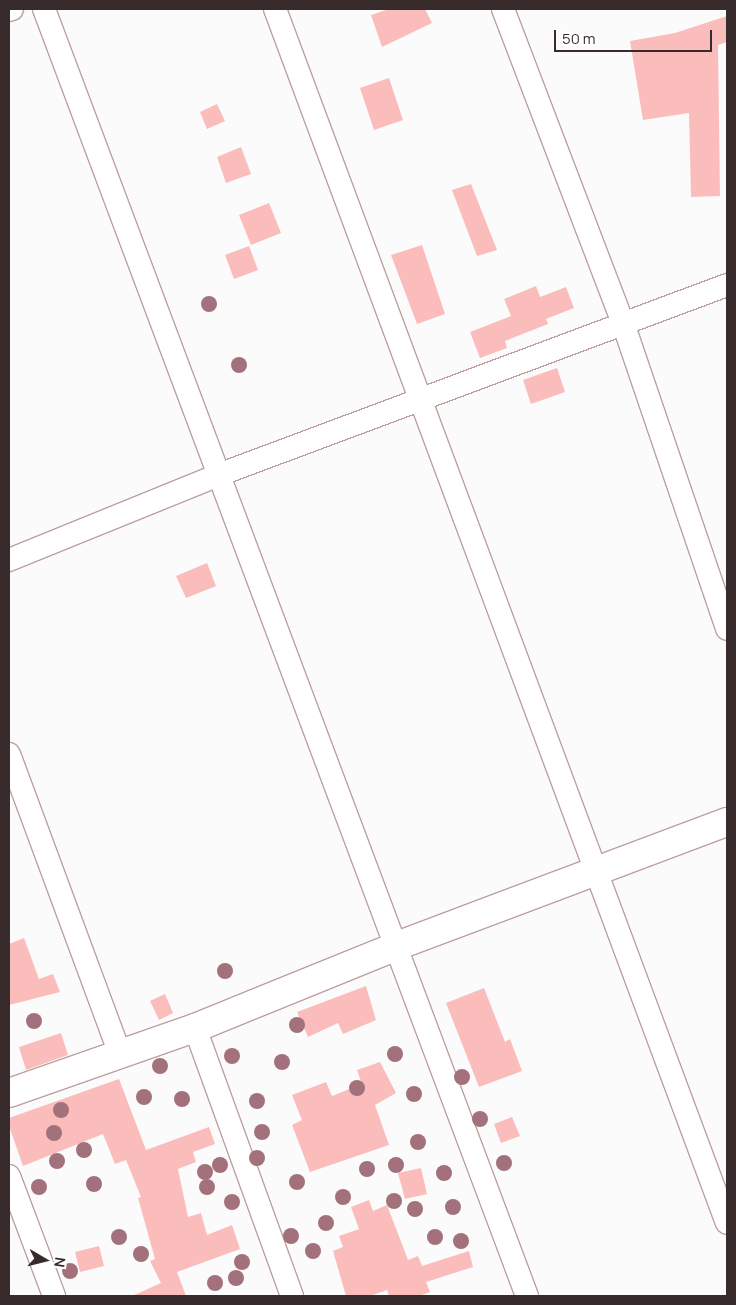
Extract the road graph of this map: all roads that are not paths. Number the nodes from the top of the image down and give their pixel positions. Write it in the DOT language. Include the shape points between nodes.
graph roads {
  1 [pos="12,9"];
  2 [pos="44,9"];
  3 [pos="275,9"];
  4 [pos="504,9"];
  5 [pos="9,10"];
  6 [pos="727,285"];
  7 [pos="622,323"];
  8 [pos="422,400"];
  9 [pos="221,474"];
  10 [pos="9,560"];
  11 [pos="727,629"];
  12 [pos="9,754"];
  13 [pos="727,822"];
  14 [pos="597,869"];
  15 [pos="394,947"];
  16 [pos="195,1028"];
  17 [pos="120,1054"];
  18 [pos="9,1093"];
  19 [pos="9,1176"];
  20 [pos="727,1223"];
  21 [pos="54,1296"];
  22 [pos="292,1296"];
  23 [pos="527,1296"];
  1 -- 5 [label="street"];
  2 -- 9 [label="street"];
  3 -- 8 [label="street"];
  4 -- 7 [label="street"];
  6 -- 7 [label="street"];
  7 -- 8 [label="street"];
  7 -- 11 [label="street"];
  8 -- 9 [label="street"];
  8 -- 14 [label="street"];
  9 -- 10 [label="street"];
  9 -- 15 [label="street"];
  12 -- 17 [label="street"];
  13 -- 14 [label="street"];
  14 -- 15 [label="street"];
  14 -- 20 [label="street"];
  15 -- 16 [label="street"];
  15 -- 23 [label="street"];
  16 -- 17 [label="street"];
  16 -- 22 [label="street"];
  17 -- 18 [label="street"];
  19 -- 21 [label="street"];
}
